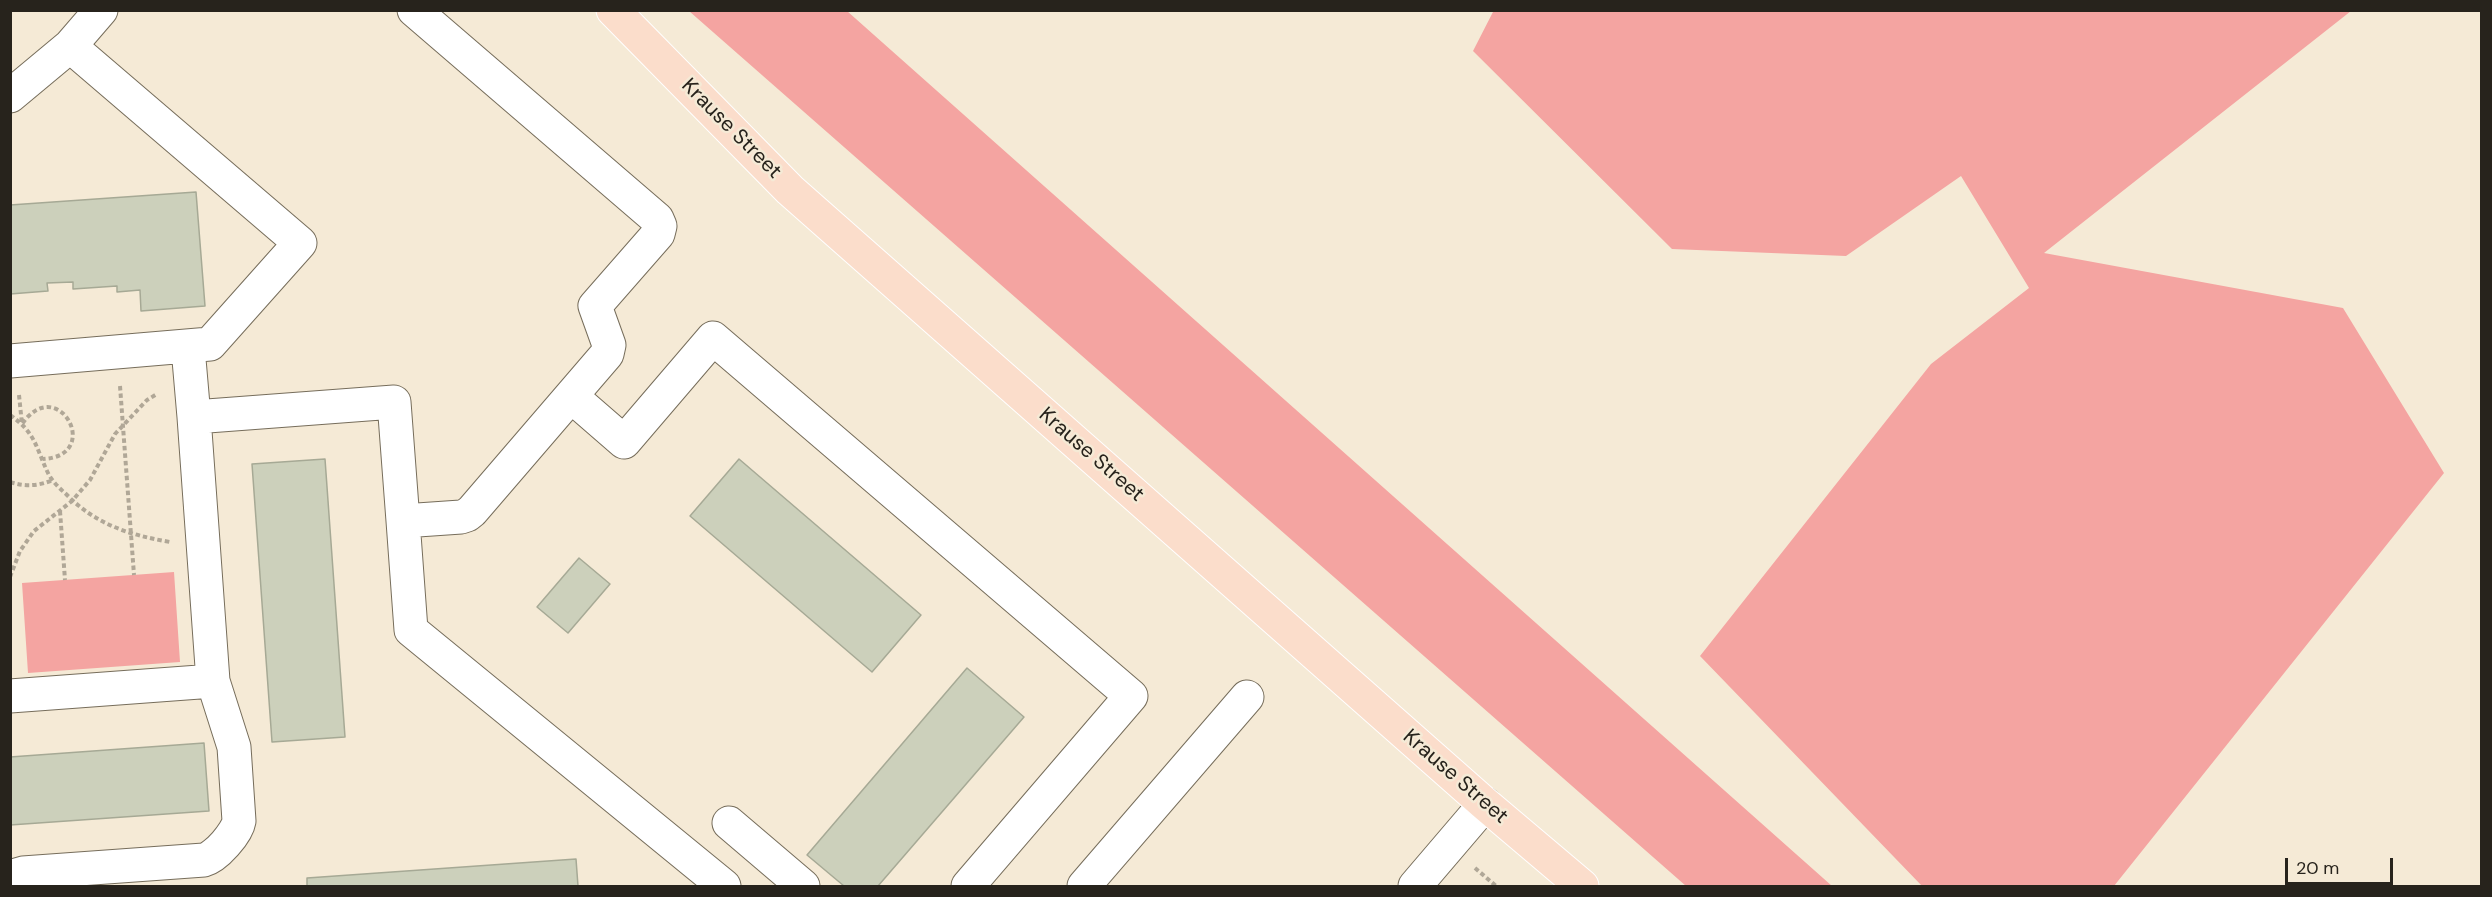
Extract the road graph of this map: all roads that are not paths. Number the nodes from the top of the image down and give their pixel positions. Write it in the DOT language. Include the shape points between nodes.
graph roads {
  1 [pos="101,10"];
  2 [pos="414,10"];
  3 [pos="613,10"];
  4 [pos="70,46"];
  5 [pos="10,96"];
  6 [pos="188,348"];
  7 [pos="18,360"];
  8 [pos="571,396"];
  9 [pos="194,417"];
  10 [pos="403,520"];
  11 [pos="213,681"];
  12 [pos="10,696"];
  13 [pos="1246,696"];
  14 [pos="1485,804"];
  15 [pos="729,823"];
  16 [pos="10,880"];
  17 [pos="711,883"];
  18 [pos="803,886"];
  19 [pos="968,886"];
  20 [pos="1084,886"];
  21 [pos="1415,886"];
  22 [pos="1582,886"];
  1 -- 4 [label="street"];
  2 -- 8 [label="street" via="657,219 660,226 658,234 595,306 609,350"];
  3 -- 14 [label="main road, Krause Street" via="790,190"];
  4 -- 5 [label="street"];
  4 -- 6 [label="street" via="300,243 216,340"];
  6 -- 7 [label="street"];
  6 -- 9 [label="street"];
  8 -- 10 [label="street" via="467,515"];
  8 -- 19 [label="street" via="624,442 713,338 1131,696"];
  9 -- 10 [label="street" via="394,402"];
  9 -- 11 [label="street"];
  10 -- 17 [label="street" via="411,630"];
  11 -- 12 [label="street"];
  11 -- 16 [label="street" via="234,747 239,821 213,855 204,860 23,873"];
  13 -- 20 [label="street"];
  14 -- 21 [label="street"];
  14 -- 22 [label="main road, Krause Street"];
  15 -- 18 [label="street"];
}
